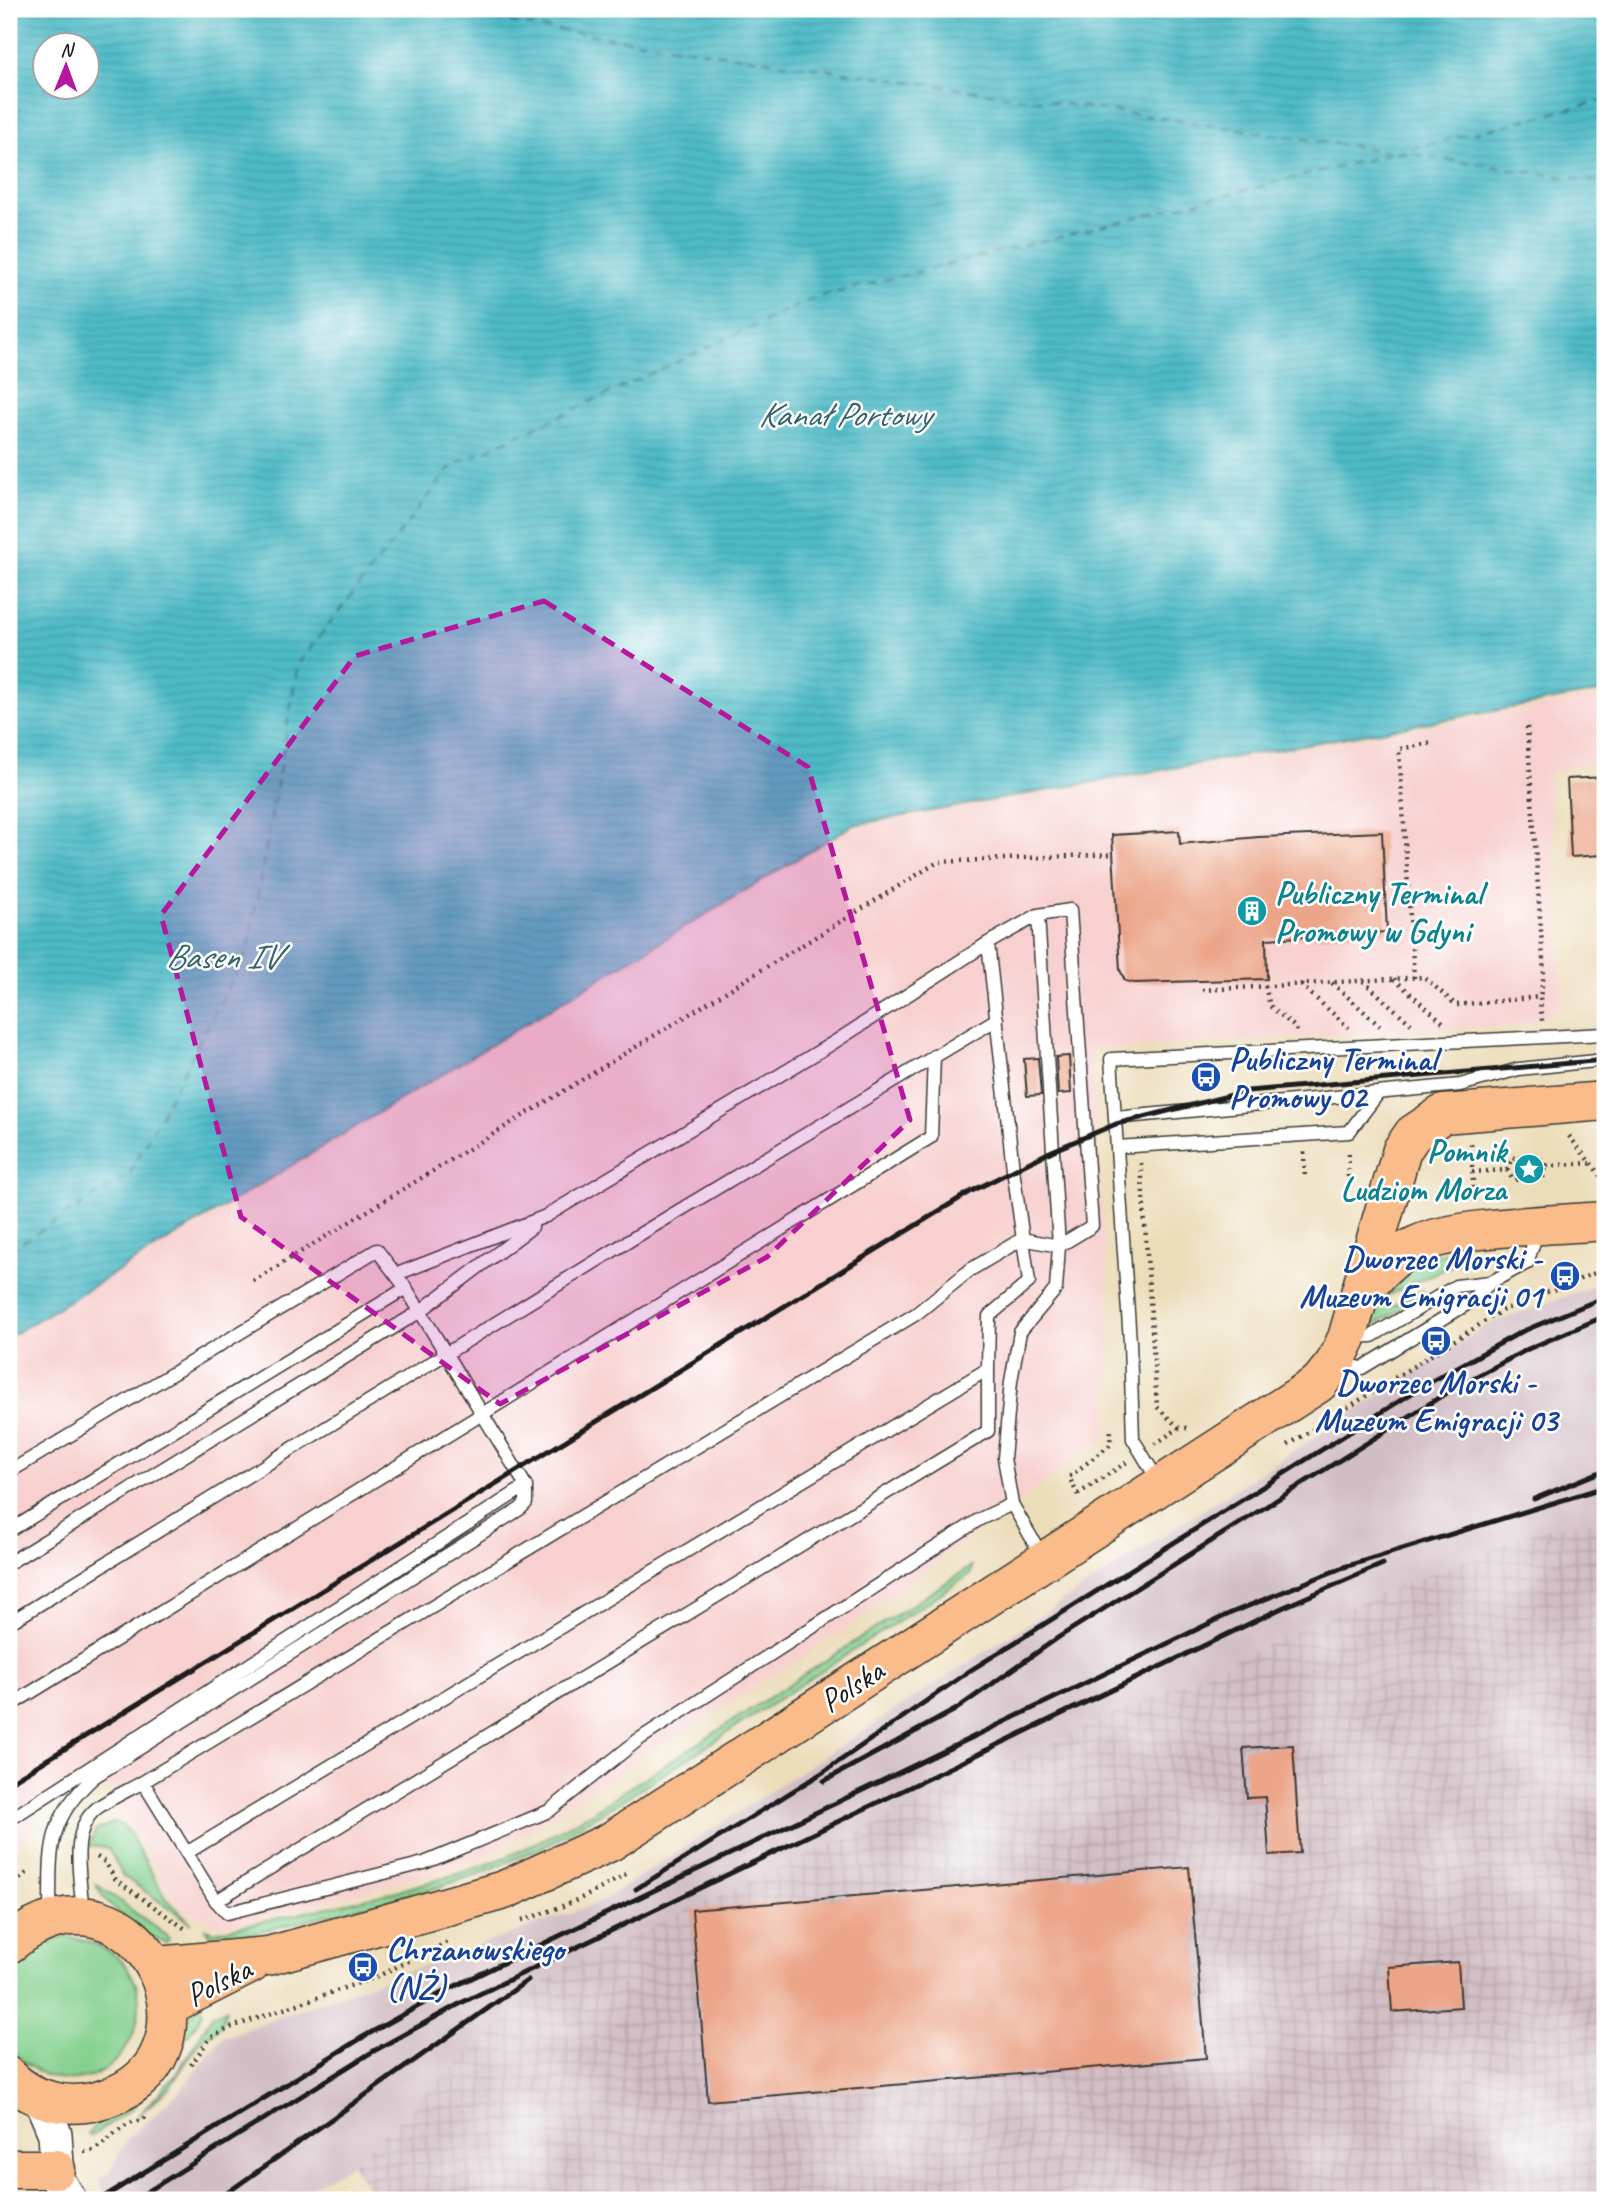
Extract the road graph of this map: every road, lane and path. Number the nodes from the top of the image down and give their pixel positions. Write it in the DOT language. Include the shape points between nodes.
graph roads {
  1 [pos="1527,727"];
  2 [pos="1433,743"];
  3 [pos="1114,854"];
  4 [pos="1038,915"];
  5 [pos="988,943"];
  6 [pos="1414,978"];
  7 [pos="1393,979"];
  8 [pos="1362,980"];
  9 [pos="1331,982"];
  10 [pos="1300,984"];
  11 [pos="1265,986"];
  12 [pos="1202,990"];
  13 [pos="1541,997"];
  14 [pos="997,1019"];
  15 [pos="1542,1022"];
  16 [pos="1446,1025"];
  17 [pos="1415,1027"];
  18 [pos="1383,1028"];
  19 [pos="1353,1032"];
  20 [pos="1605,1034"];
  21 [pos="1297,1040"];
  22 [pos="934,1056"];
  23 [pos="1605,1060"];
  24 [pos="1460,1085"];
  25 [pos="1377,1095"];
  26 [pos="1498,1100"];
  27 [pos="1605,1101"];
  28 [pos="1115,1118"];
  29 [pos="1559,1137"];
  30 [pos="1341,1143"];
  31 [pos="1483,1143"];
  32 [pos="1349,1145"];
  33 [pos="1303,1146"];
  34 [pos="1117,1147"];
  35 [pos="1357,1148"];
  36 [pos="1140,1156"];
  37 [pos="1591,1163"];
  38 [pos="1545,1166"];
  39 [pos="1507,1170"];
  40 [pos="1472,1172"];
  41 [pos="1348,1177"];
  42 [pos="1305,1180"];
  43 [pos="1605,1181"];
  44 [pos="1475,1207"];
  45 [pos="546,1216"];
  46 [pos="1605,1221"];
  47 [pos="1539,1227"];
  48 [pos="1022,1239"];
  49 [pos="1059,1246"];
  50 [pos="397,1274"];
  51 [pos="253,1282"];
  52 [pos="1490,1282"];
  53 [pos="406,1288"];
  54 [pos="1358,1300"];
  55 [pos="419,1312"];
  56 [pos="1341,1350"];
  57 [pos="446,1354"];
  58 [pos="988,1369"];
  59 [pos="482,1412"];
  60 [pos="1111,1419"];
  61 [pos="1179,1428"];
  62 [pos="1192,1428"];
  63 [pos="1140,1453"];
  64 [pos="9,1472"];
  65 [pos="1161,1485"];
  66 [pos="526,1486"];
  67 [pos="1012,1504"];
  68 [pos="9,1531"];
  69 [pos="1044,1559"];
  70 [pos="9,1563"];
  71 [pos="9,1623"];
  72 [pos="9,1706"];
  73 [pos="143,1783"];
  74 [pos="9,1820"];
  75 [pos="188,1852"];
  76 [pos="97,1856"];
  77 [pos="28,1872"];
  78 [pos="9,1888"];
  79 [pos="216,1901"];
  80 [pos="67,1919"];
  81 [pos="188,1931"];
  82 [pos="9,1944"];
  83 [pos="268,1956"];
  84 [pos="157,1966"];
  85 [pos="168,2006"];
  86 [pos="229,2015"];
  87 [pos="232,2027"];
  88 [pos="9,2077"];
  89 [pos="40,2098"];
  90 [pos="80,2105"];
  91 [pos="132,2121"];
  92 [pos="66,2164"];
  93 [pos="9,2169"];
  1 -- 13 [label="path" via="1544,975"];
  2 -- 6 [label="path" via="1399,749"];
  3 -- 51 [label="path" via="938,862"];
  4 -- 5 [label="lane"];
  4 -- 49 [label="lane"];
  4 -- 49 [label="lane" via="1070,910 1093,1226"];
  5 -- 14 [label="lane"];
  5 -- 45 [label="lane" via="833,1043"];
  6 -- 7 [label="path"];
  6 -- 13 [label="path" via="1424,977 1456,1005"];
  7 -- 8 [label="path"];
  7 -- 16 [label="path"];
  8 -- 9 [label="path"];
  8 -- 17 [label="path"];
  9 -- 10 [label="path"];
  9 -- 18 [label="path"];
  10 -- 11 [label="path"];
  10 -- 19 [label="path"];
  11 -- 12 [label="path"];
  11 -- 21 [label="path" via="1270,1006 1296,1028"];
  13 -- 15 [label="path"];
  14 -- 22 [label="lane"];
  14 -- 48 [label="lane"];
  20 -- 28 [label="lane" via="1111,1059"];
  22 -- 57 [label="lane"];
  22 -- 59 [label="lane" via="931,1137"];
  23 -- 24 [label="lane" via="1519,1069"];
  24 -- 25 [label="lane"];
  24 -- 26 [label="lane"];
  25 -- 28 [label="lane"];
  25 -- 34 [label="lane" via="1349,1132"];
  26 -- 27 [label="highway, Polska"];
  26 -- 54 [label="highway, Polska" via="1443,1114 1413,1134 1402,1150"];
  28 -- 34 [label="lane"];
  29 -- 37 [label="path" via="1570,1136"];
  30 -- 32 [label="path"];
  31 -- 40 [label="path" via="1470,1144"];
  32 -- 35 [label="path"];
  32 -- 41 [label="path"];
  33 -- 42 [label="path"];
  34 -- 63 [label="lane" via="1133,1439"];
  36 -- 61 [label="path" via="1157,1407"];
  37 -- 38 [label="path"];
  37 -- 43 [label="path"];
  38 -- 39 [label="path" via="1538,1156 1512,1158"];
  38 -- 39 [label="path" via="1542,1178 1513,1180"];
  39 -- 40 [label="path"];
  40 -- 44 [label="path"];
  45 -- 50 [label="lane"];
  45 -- 55 [label="lane"];
  46 -- 47 [label="highway, Polska"];
  47 -- 52 [label="lane" via="1527,1263"];
  47 -- 54 [label="highway, Polska" via="1419,1244 1396,1257"];
  48 -- 49 [label="lane"];
  48 -- 58 [label="lane" via="1029,1282 989,1316"];
  48 -- 73 [label="lane" via="970,1270 916,1314"];
  49 -- 67 [label="lane" via="1056,1289 1020,1332 1011,1381 1004,1458"];
  50 -- 53 [label="lane"];
  50 -- 64 [label="lane" via="377,1250"];
  52 -- 56 [label="lane" via="1456,1286"];
  52 -- 56 [label="lane" via="1467,1304 1362,1368"];
  53 -- 55 [label="lane"];
  53 -- 68 [label="lane"];
  54 -- 56 [label="highway, Polska"];
  55 -- 57 [label="lane"];
  55 -- 70 [label="lane"];
  56 -- 65 [label="highway, Polska" via="1319,1383"];
  57 -- 59 [label="lane"];
  57 -- 71 [label="lane"];
  58 -- 75 [label="lane"];
  58 -- 79 [label="lane" via="988,1431"];
  59 -- 66 [label="lane"];
  59 -- 72 [label="lane"];
  60 -- 63 [label="path" via="1110,1445 1069,1477 1078,1494"];
  61 -- 62 [label="path"];
  61 -- 63 [label="path"];
  63 -- 65 [label="lane"];
  65 -- 69 [label="highway, Polska"];
  66 -- 74 [label="lane"];
  66 -- 80 [label="lane" via="526,1503 520,1509 116,1761 78,1791 58,1819 53,1836"];
  67 -- 69 [label="lane"];
  67 -- 79 [label="lane" via="981,1519 638,1740 548,1811 424,1863 227,1913"];
  69 -- 83 [label="highway, Polska" via="621,1835 575,1860 504,1890"];
  73 -- 75 [label="lane"];
  73 -- 80 [label="lane" via="99,1806 83,1825"];
  75 -- 79 [label="lane"];
  76 -- 81 [label="path" via="116,1880"];
  77 -- 78 [label="path"];
  80 -- 82 [label="highway" via="26,1930"];
  80 -- 84 [label="highway" via="113,1925 138,1941"];
  83 -- 84 [label="highway, Polska"];
  83 -- 85 [label="highway, Polska"];
  84 -- 85 [label="highway"];
  85 -- 90 [label="highway" via="165,2035 153,2062 134,2084 108,2098"];
  86 -- 87 [label="path"];
  88 -- 89 [label="highway"];
  89 -- 90 [label="highway"];
  89 -- 92 [label="street"];
  90 -- 92 [label="street"];
  91 -- 92 [label="path" via="93,2151"];
  92 -- 93 [label="highway"];
}
